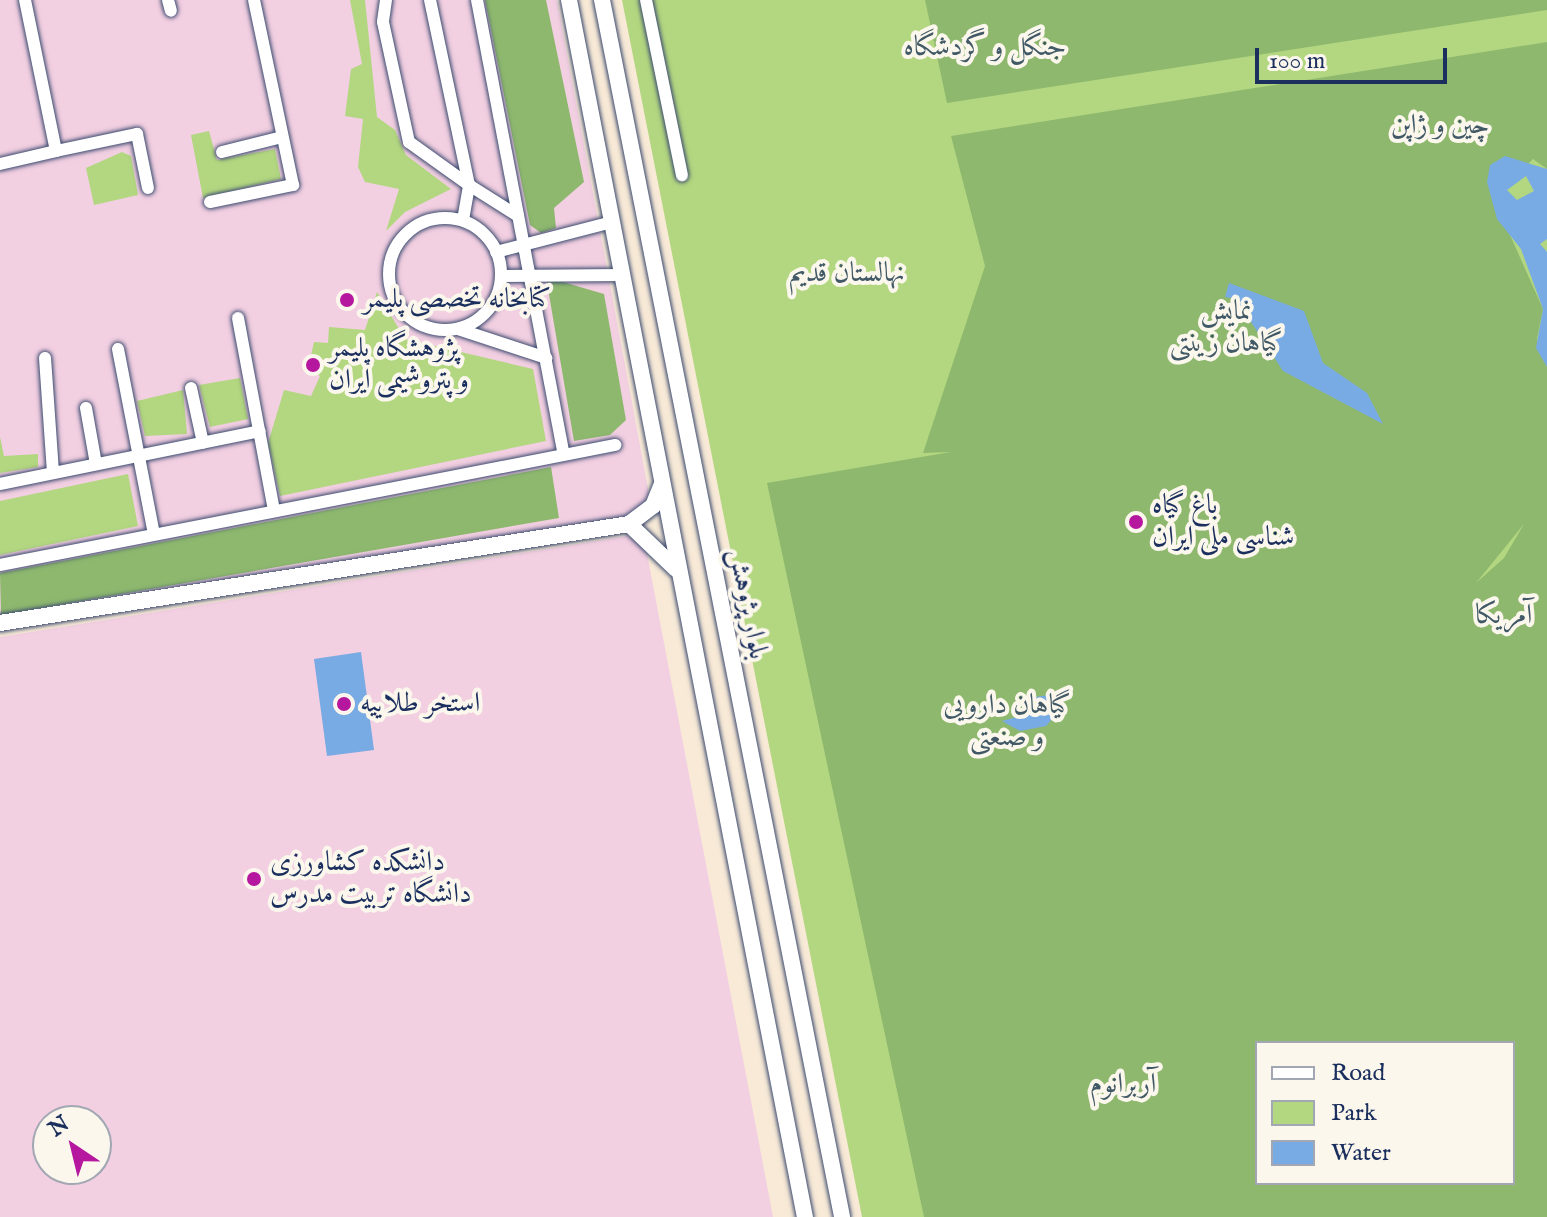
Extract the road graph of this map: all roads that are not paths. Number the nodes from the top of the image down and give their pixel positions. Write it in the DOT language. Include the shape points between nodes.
graph roads {
  1 [pos="25,0"];
  2 [pos="254,0"];
  3 [pos="386,0"];
  4 [pos="430,0"];
  5 [pos="477,0"];
  6 [pos="569,0"];
  7 [pos="602,0"];
  8 [pos="646,0"];
  9 [pos="282,137"];
  10 [pos="56,151"];
  11 [pos="222,152"];
  12 [pos="0,164"];
  13 [pos="682,175"];
  14 [pos="469,185"];
  15 [pos="148,188"];
  16 [pos="210,202"];
  17 [pos="518,216"];
  18 [pos="463,220"];
  19 [pos="612,222"];
  20 [pos="524,245"];
  21 [pos="496,252"];
  22 [pos="530,272"];
  23 [pos="622,275"];
  24 [pos="501,276"];
  25 [pos="238,318"];
  26 [pos="458,329"];
  27 [pos="118,349"];
  28 [pos="45,358"];
  29 [pos="546,358"];
  30 [pos="191,388"];
  31 [pos="86,408"];
  32 [pos="260,431"];
  33 [pos="203,443"];
  34 [pos="615,445"];
  35 [pos="564,454"];
  36 [pos="139,456"];
  37 [pos="96,464"];
  38 [pos="53,473"];
  39 [pos="663,483"];
  40 [pos="0,484"];
  41 [pos="274,511"];
  42 [pos="629,524"];
  43 [pos="154,534"];
  44 [pos="0,565"];
  45 [pos="680,575"];
  46 [pos="0,623"];
  47 [pos="805,1217"];
  48 [pos="842,1217"];
  1 -- 10 [label="street"];
  2 -- 9 [label="street"];
  3 -- 14 [label="street" via="383,22 409,142"];
  4 -- 14 [label="street"];
  5 -- 17 [label="street"];
  6 -- 19 [label="street"];
  7 -- 48 [label="street, بلوار پژوهش"];
  8 -- 13 [label="street"];
  9 -- 11 [label="street"];
  9 -- 16 [label="street" via="293,185"];
  10 -- 12 [label="street"];
  10 -- 15 [label="street" via="137,134"];
  14 -- 17 [label="street"];
  14 -- 18 [label="street"];
  17 -- 20 [label="street"];
  18 -- 21 [label="street"];
  18 -- 26 [label="street" via="417,225 389,263 394,299 405,314 439,330"];
  19 -- 20 [label="street"];
  19 -- 23 [label="street"];
  20 -- 21 [label="street"];
  20 -- 22 [label="street"];
  21 -- 24 [label="street"];
  22 -- 23 [label="street"];
  22 -- 24 [label="street"];
  22 -- 29 [label="street"];
  23 -- 39 [label="street"];
  24 -- 26 [label="street" via="488,310"];
  25 -- 32 [label="street"];
  26 -- 29 [label="street"];
  27 -- 36 [label="street"];
  28 -- 38 [label="street"];
  29 -- 35 [label="street"];
  30 -- 33 [label="street"];
  31 -- 37 [label="street"];
  32 -- 33 [label="street"];
  32 -- 41 [label="street"];
  33 -- 36 [label="street"];
  34 -- 35 [label="street"];
  35 -- 41 [label="street"];
  36 -- 37 [label="street"];
  36 -- 43 [label="street"];
  37 -- 38 [label="street"];
  38 -- 40 [label="street"];
  39 -- 42 [label="street" via="653,506"];
  39 -- 45 [label="street"];
  41 -- 43 [label="street"];
  42 -- 45 [label="street" via="649,536"];
  42 -- 46 [label="street"];
  43 -- 44 [label="street"];
  45 -- 47 [label="street"];
}
